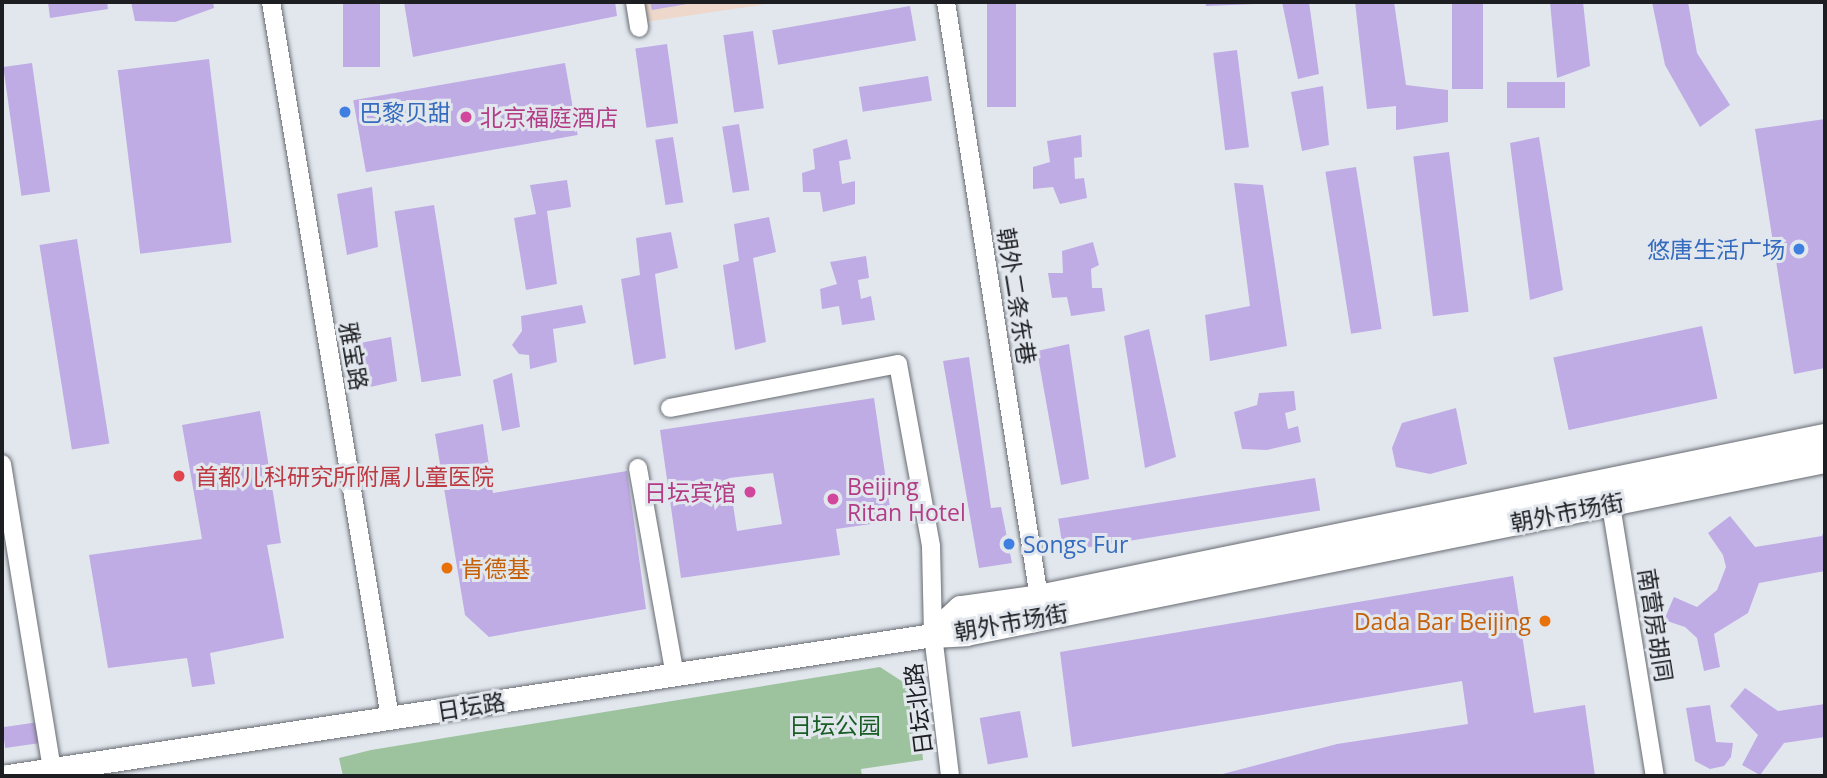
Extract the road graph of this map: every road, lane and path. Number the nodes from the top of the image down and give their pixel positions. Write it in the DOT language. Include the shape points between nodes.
graph roads {
  1 [pos="271,2"];
  2 [pos="635,2"];
  3 [pos="946,2"];
  4 [pos="639,28"];
  5 [pos="670,408"];
  6 [pos="1825,437"];
  7 [pos="1825,460"];
  8 [pos="2,464"];
  9 [pos="638,468"];
  10 [pos="1609,492"];
  11 [pos="1039,598"];
  12 [pos="933,635"];
  13 [pos="675,675"];
  14 [pos="390,718"];
  15 [pos="52,770"];
  16 [pos="8,776"];
  17 [pos="950,776"];
  18 [pos="1655,776"];
  1 -- 14 [label="street, 雅宝路"];
  2 -- 4 [label="street"];
  3 -- 11 [label="street, 朝外二条东巷"];
  5 -- 12 [label="street, 日坛北路" via="898,364 931,546"];
  6 -- 10 [label="main road, 朝外市场街"];
  7 -- 10 [label="main road, 朝外市场街"];
  8 -- 15 [label="street"];
  9 -- 13 [label="street"];
  10 -- 11 [label="main road, 朝外市场街"];
  10 -- 12 [label="main road, 朝外市场街" via="966,632"];
  10 -- 18 [label="street, 南营房胡同"];
  11 -- 12 [label="main road, 朝外市场街" via="961,609"];
  12 -- 13 [label="street, 日坛路"];
  12 -- 17 [label="street, 日坛北路"];
  13 -- 14 [label="street, 日坛路"];
  14 -- 15 [label="street, 日坛路"];
  15 -- 16 [label="street, 日坛路"];
}
